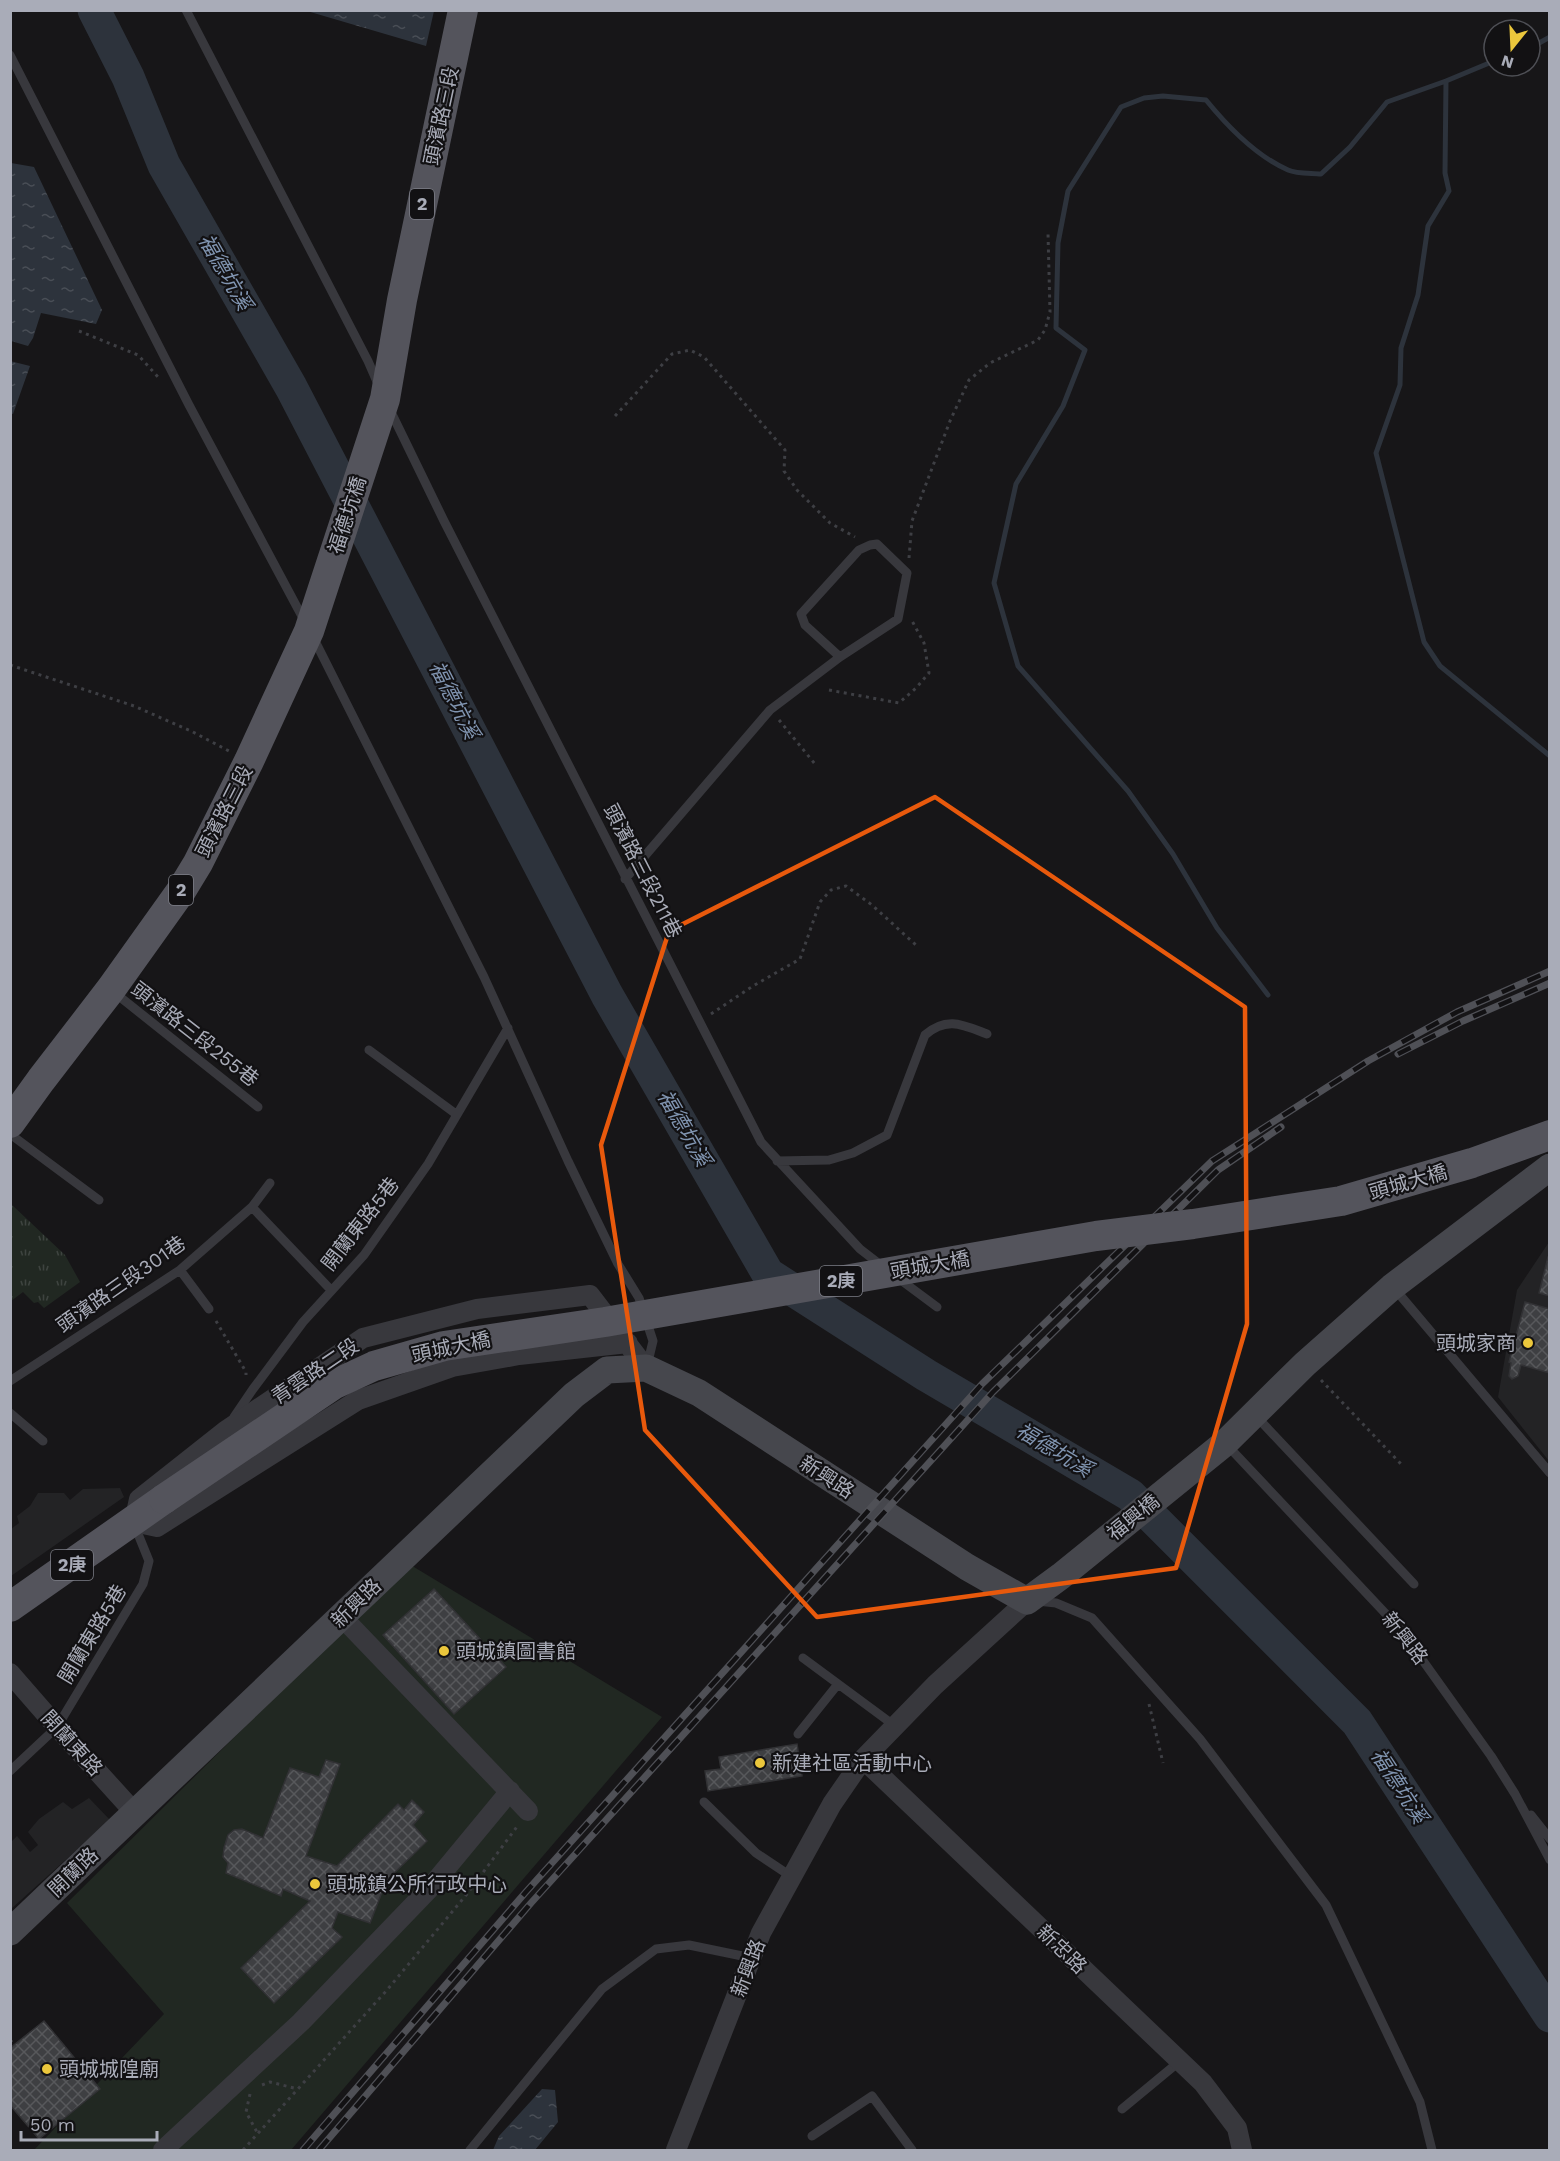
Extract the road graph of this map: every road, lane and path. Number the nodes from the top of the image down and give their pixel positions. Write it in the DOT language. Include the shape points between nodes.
graph roads {
  1 [pos="186,10"];
  2 [pos="463,10"];
  3 [pos="10,54"];
  4 [pos="1048,233"];
  5 [pos="79,331"];
  6 [pos="164,382"];
  7 [pos="385,399"];
  8 [pos="615,416"];
  9 [pos="870,545"];
  10 [pos="907,573"];
  11 [pos="902,602"];
  12 [pos="309,631"];
  13 [pos="840,657"];
  14 [pos="10,665"];
  15 [pos="829,690"];
  16 [pos="770,710"];
  17 [pos="249,761"];
  18 [pos="815,764"];
  19 [pos="625,879"];
  20 [pos="917,946"];
  21 [pos="111,990"];
  22 [pos="699,1019"];
  23 [pos="508,1028"];
  24 [pos="987,1034"];
  25 [pos="369,1050"];
  26 [pos="258,1107"];
  27 [pos="456,1114"];
  28 [pos="10,1123"];
  29 [pos="10,1134"];
  30 [pos="1550,1135"];
  31 [pos="777,1161"];
  32 [pos="1550,1167"];
  33 [pos="270,1183"];
  34 [pos="99,1200"];
  35 [pos="252,1207"];
  36 [pos="180,1270"];
  37 [pos="1392,1287"];
  38 [pos="331,1290"];
  39 [pos="937,1307"];
  40 [pos="209,1309"];
  41 [pos="628,1343"];
  42 [pos="1305,1364"];
  43 [pos="646,1368"];
  44 [pos="245,1380"];
  45 [pos="10,1381"];
  46 [pos="10,1413"];
  47 [pos="1254,1413"];
  48 [pos="225,1431"];
  49 [pos="43,1441"];
  50 [pos="1215,1450"];
  51 [pos="1401,1464"];
  52 [pos="1550,1473"];
  53 [pos="134,1522"];
  54 [pos="1414,1584"];
  55 [pos="1027,1601"];
  56 [pos="10,1607"];
  57 [pos="342,1617"];
  58 [pos="803,1658"];
  59 [pos="1139,1671"];
  60 [pos="10,1673"];
  61 [pos="838,1684"];
  62 [pos="895,1726"];
  63 [pos="57,1727"];
  64 [pos="798,1734"];
  65 [pos="863,1759"];
  66 [pos="1163,1763"];
  67 [pos="10,1771"];
  68 [pos="510,1791"];
  69 [pos="1515,1794"];
  70 [pos="704,1802"];
  71 [pos="528,1811"];
  72 [pos="135,1813"];
  73 [pos="1550,1839"];
  74 [pos="1550,1860"];
  75 [pos="792,1876"];
  76 [pos="10,1932"];
  77 [pos="752,1958"];
  78 [pos="10,2040"];
  79 [pos="15,2044"];
  80 [pos="1180,2061"];
  81 [pos="259,2086"];
  82 [pos="298,2090"];
  83 [pos="251,2091"];
  84 [pos="1122,2109"];
  85 [pos="258,2134"];
  86 [pos="812,2136"];
  87 [pos="163,2151"];
  88 [pos="243,2151"];
  89 [pos="470,2151"];
  90 [pos="676,2151"];
  91 [pos="912,2151"];
  92 [pos="1242,2151"];
  93 [pos="1432,2151"];
  1 -- 7 [label="lane, 頭濱路三段211巷"];
  2 -- 7 [label="main road, 頭濱路三段 / 2"];
  3 -- 12 [label="lane"];
  4 -- 10 [label="path" via="1050,312 1046,330 1038,340 990,363 969,380 912,521"];
  5 -- 6 [label="path" via="138,355"];
  7 -- 12 [label="main road, 福德坑橋 / 2"];
  7 -- 19 [label="lane, 頭濱路三段211巷"];
  8 -- 9 [label="path" via="672,354 690,350 704,357 785,450 784,471 797,490 830,523"];
  9 -- 10 [label="lane" via="877,544"];
  9 -- 13 [label="lane" via="859,550 801,614 805,625"];
  10 -- 11 [label="lane"];
  11 -- 13 [label="lane" via="898,619"];
  11 -- 15 [label="path" via="924,643 929,673 899,703"];
  12 -- 17 [label="main road, 頭濱路三段 / 2"];
  12 -- 23 [label="lane"];
  13 -- 16 [label="lane"];
  14 -- 17 [label="path" via="134,706"];
  16 -- 18 [label="path"];
  16 -- 19 [label="lane"];
  17 -- 21 [label="main road, 頭濱路三段 / 2" via="198,863"];
  19 -- 22 [label="lane, 頭濱路三段211巷"];
  20 -- 22 [label="path" via="846,886 831,891 820,902 800,959"];
  21 -- 26 [label="lane, 頭濱路三段255巷"];
  21 -- 28 [label="main road, 頭濱路三段 / 2"];
  22 -- 31 [label="lane, 頭濱路三段211巷" via="761,1142"];
  23 -- 27 [label="lane, 開蘭東路5巷"];
  23 -- 43 [label="lane" via="568,1161 618,1264 639,1298 653,1341"];
  24 -- 31 [label="lane" via="958,1023 935,1026 925,1035 887,1135 853,1153 829,1160"];
  25 -- 27 [label="lane"];
  27 -- 38 [label="lane, 開蘭東路5巷" via="428,1164 364,1255"];
  29 -- 34 [label="lane"];
  30 -- 53 [label="main road, 頭城大橋 / 2庚, bridge" via="1472,1163 1341,1201 1096,1236 605,1322 444,1346 374,1366 333,1385"];
  31 -- 39 [label="lane, 頭濱路三段211巷" via="860,1250"];
  32 -- 37 [label="street"];
  33 -- 35 [label="lane, 頭濱路三段301巷"];
  35 -- 36 [label="lane, 頭濱路三段301巷"];
  35 -- 38 [label="lane"];
  36 -- 40 [label="lane"];
  36 -- 45 [label="lane, 頭濱路三段301巷"];
  37 -- 42 [label="street"];
  37 -- 52 [label="lane"];
  38 -- 48 [label="lane, 開蘭東路5巷" via="303,1322"];
  40 -- 44 [label="path" via="246,1372"];
  41 -- 43 [label="street, 青雲路二段"];
  41 -- 48 [label="street, 青雲路二段" via="590,1295 477,1309 363,1338"];
  41 -- 53 [label="street" via="452,1367 358,1400 157,1527"];
  42 -- 47 [label="street"];
  42 -- 51 [label="path"];
  43 -- 55 [label="street, 新興路" via="699,1393 967,1567"];
  43 -- 57 [label="street, 新興路" via="607,1370 574,1395"];
  46 -- 49 [label="lane"];
  47 -- 50 [label="street"];
  47 -- 54 [label="lane"];
  48 -- 53 [label="street, 青雲路二段" via="139,1499"];
  50 -- 55 [label="street, 福興橋"];
  50 -- 69 [label="lane, 新興路" via="1401,1630"];
  53 -- 56 [label="main road, 2庚"];
  53 -- 63 [label="lane, 開蘭東路5巷" via="150,1561 143,1584"];
  55 -- 59 [label="lane" via="1056,1603 1092,1618"];
  55 -- 62 [label="street, 新興路"];
  57 -- 68 [label="street"];
  57 -- 72 [label="street, 新興路"];
  58 -- 61 [label="lane"];
  59 -- 66 [label="path"];
  59 -- 93 [label="lane" via="1200,1739 1326,1905 1420,2102"];
  60 -- 63 [label="street, 開蘭東路"];
  61 -- 62 [label="lane"];
  61 -- 64 [label="lane"];
  62 -- 65 [label="street, 新興路"];
  63 -- 67 [label="lane, 開蘭東路5巷"];
  63 -- 72 [label="street, 開蘭東路"];
  65 -- 75 [label="street, 新興路" via="832,1804"];
  65 -- 80 [label="street, 新忠路"];
  68 -- 71 [label="street"];
  68 -- 87 [label="street" via="421,1897 301,2022"];
  69 -- 73 [label="lane"];
  69 -- 74 [label="lane, 新興路"];
  70 -- 75 [label="lane" via="756,1853"];
  71 -- 82 [label="path" via="387,1990"];
  72 -- 76 [label="street, 開蘭路"];
  75 -- 77 [label="street, 新興路"];
  77 -- 89 [label="lane" via="689,1944 656,1949 602,1989"];
  77 -- 90 [label="street, 新興路"];
  78 -- 79 [label="path"];
  80 -- 84 [label="lane"];
  80 -- 92 [label="street, 新忠路" via="1203,2083 1237,2128"];
  81 -- 82 [label="path" via="270,2082"];
  82 -- 85 [label="path"];
  83 -- 85 [label="path" via="246,2112"];
  85 -- 88 [label="path"];
  86 -- 91 [label="lane" via="872,2097"];
}
